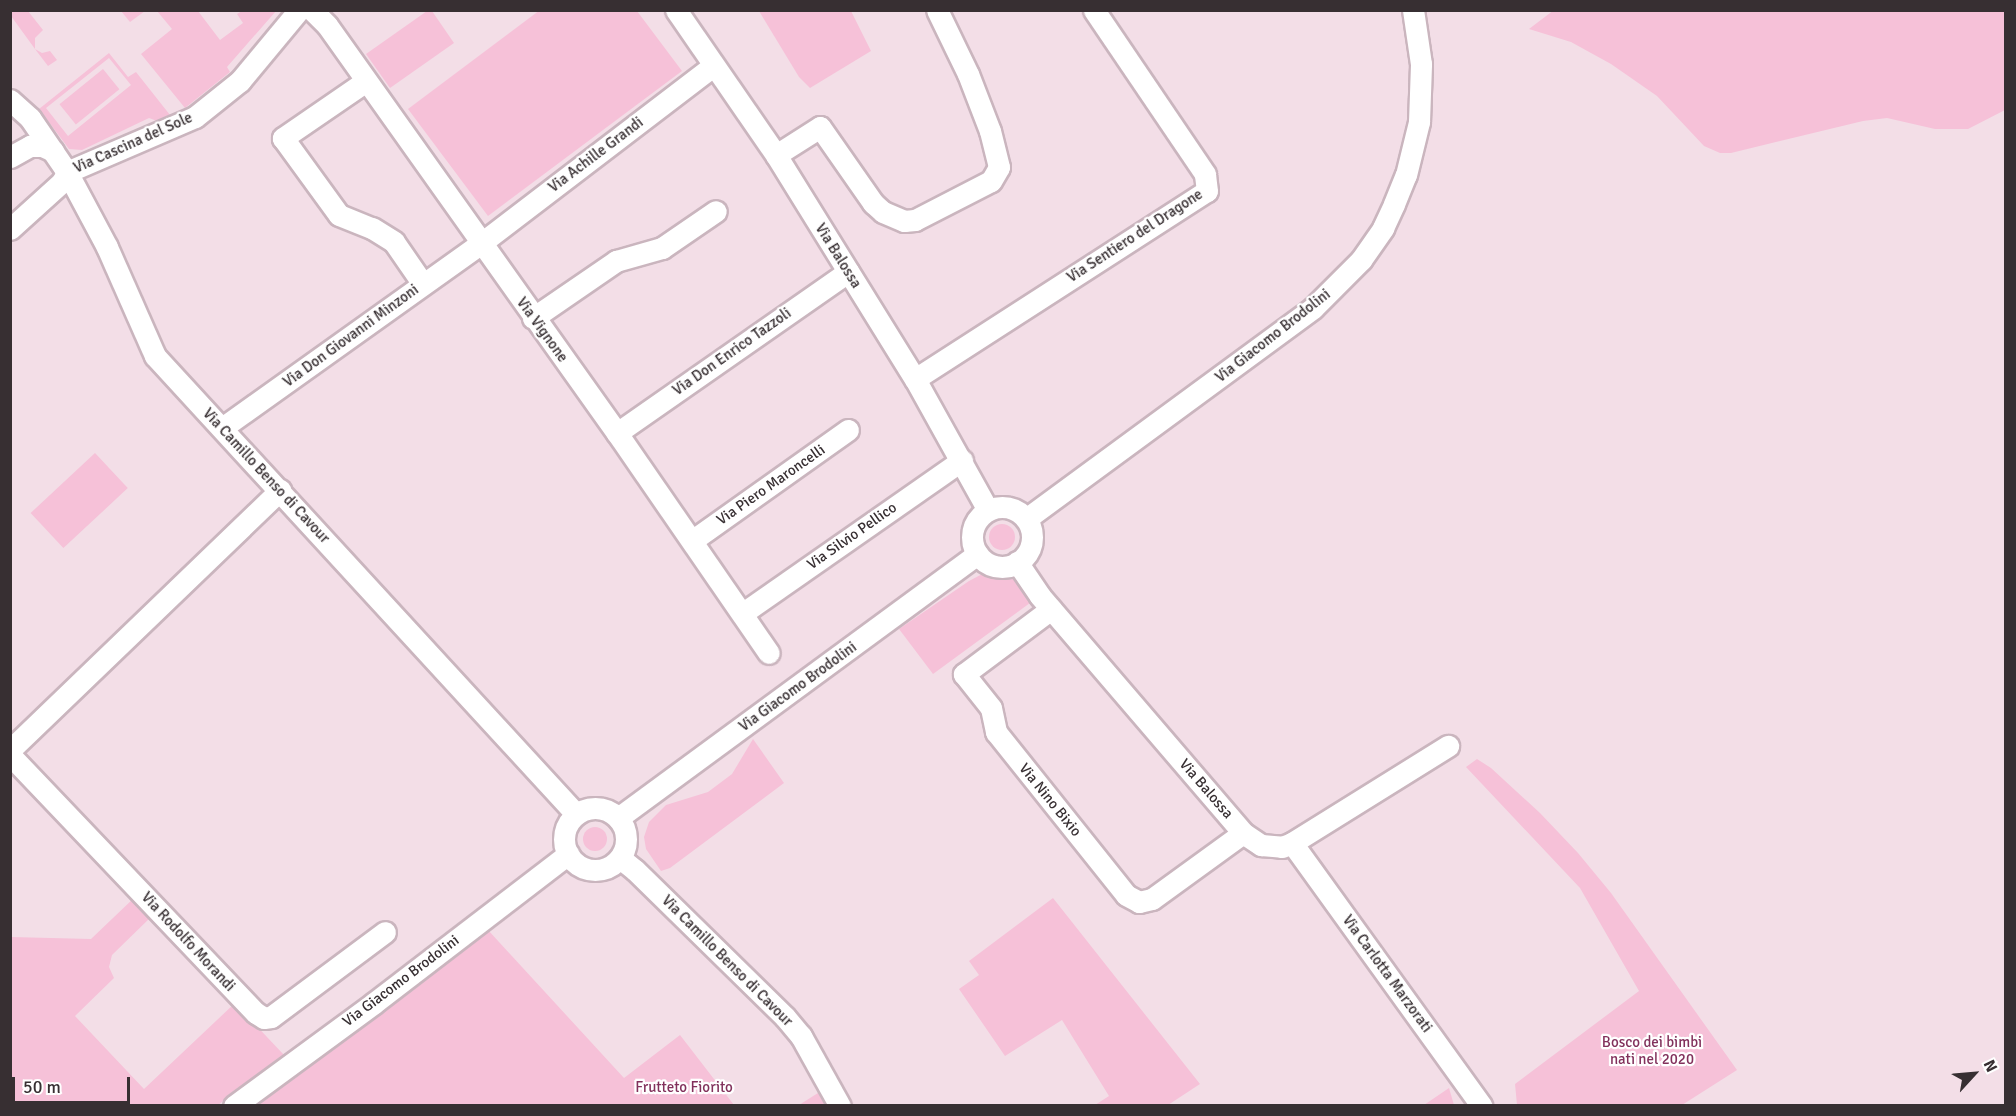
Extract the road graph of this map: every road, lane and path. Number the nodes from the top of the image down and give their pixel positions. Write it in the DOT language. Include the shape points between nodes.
graph roads {
  1 [pos="299,10"];
  2 [pos="312,10"];
  3 [pos="676,10"];
  4 [pos="937,10"];
  5 [pos="1094,10"];
  6 [pos="1413,10"];
  7 [pos="712,66"];
  8 [pos="366,81"];
  9 [pos="10,100"];
  10 [pos="53,151"];
  11 [pos="776,155"];
  12 [pos="10,157"];
  13 [pos="67,172"];
  14 [pos="716,211"];
  15 [pos="10,229"];
  16 [pos="480,244"];
  17 [pos="848,272"];
  18 [pos="423,284"];
  19 [pos="533,318"];
  20 [pos="915,379"];
  21 [pos="222,428"];
  22 [pos="848,430"];
  23 [pos="617,433"];
  24 [pos="962,460"];
  25 [pos="280,490"];
  26 [pos="988,510"];
  27 [pos="1026,519"];
  28 [pos="693,540"];
  29 [pos="978,554"];
  30 [pos="1017,562"];
  31 [pos="1051,609"];
  32 [pos="743,613"];
  33 [pos="769,653"];
  34 [pos="1448,746"];
  35 [pos="10,753"];
  36 [pos="576,814"];
  37 [pos="618,818"];
  38 [pos="1243,833"];
  39 [pos="1292,843"];
  40 [pos="568,854"];
  41 [pos="620,858"];
  42 [pos="386,932"];
  43 [pos="234,1106"];
  44 [pos="840,1106"];
  45 [pos="1482,1106"];
  1 -- 13 [label="street, Via Cascina del Sole" via="240,81 195,117"];
  2 -- 8 [label="street, Via Vignone"];
  3 -- 7 [label="street, Via Balossa"];
  4 -- 11 [label="street" via="990,130 999,167 991,181 915,220 904,221 873,203 820,127"];
  5 -- 20 [label="street, Via Sentiero del Dragone" via="1205,174 1207,191"];
  6 -- 27 [label="street, Via Giacomo Brodolini" via="1421,64 1419,122 1406,175 1394,204 1361,260 1313,308"];
  7 -- 11 [label="street, Via Balossa"];
  7 -- 16 [label="street, Via Achille Grandi"];
  8 -- 16 [label="street, Via Vignone"];
  8 -- 18 [label="street" via="283,138 339,215 394,242"];
  9 -- 10 [label="street, Via Camillo Benso di Cavour" via="30,118"];
  10 -- 12 [label="street" via="30,146"];
  10 -- 13 [label="street, Via Camillo Benso di Cavour"];
  11 -- 17 [label="street, Via Balossa"];
  13 -- 15 [label="street" via="62,182"];
  13 -- 21 [label="street, Via Camillo Benso di Cavour" via="107,247 152,351"];
  14 -- 19 [label="street" via="662,248 616,261"];
  16 -- 18 [label="street, Via Don Giovanni Minzoni"];
  16 -- 19 [label="street, Via Vignone"];
  17 -- 20 [label="street, Via Balossa"];
  17 -- 23 [label="street, Via Don Enrico Tazzoli"];
  18 -- 21 [label="street, Via Don Giovanni Minzoni"];
  19 -- 23 [label="street, Via Vignone"];
  20 -- 24 [label="street, Via Balossa"];
  21 -- 25 [label="street, Via Camillo Benso di Cavour"];
  22 -- 28 [label="street, Via Piero Maroncelli"];
  23 -- 28 [label="street, Via Vignone"];
  24 -- 26 [label="street, Via Balossa"];
  24 -- 32 [label="street, Via Silvio Pellico"];
  25 -- 35 [label="street, Via Rodolfo Morandi"];
  25 -- 36 [label="street, Via Camillo Benso di Cavour"];
  26 -- 27 [label="street" via="1004,507"];
  26 -- 29 [label="street" via="973,530"];
  27 -- 30 [label="street" via="1031,543"];
  28 -- 32 [label="street, Via Vignone"];
  29 -- 30 [label="street" via="997,566"];
  29 -- 37 [label="street, Via Giacomo Brodolini"];
  30 -- 31 [label="street, Via Balossa"];
  31 -- 38 [label="street, Via Balossa"];
  31 -- 38 [label="street, Via Nino Bixio" via="964,674 991,708 996,732 1126,896 1139,902 1152,899"];
  32 -- 33 [label="street, Via Vignone"];
  34 -- 39 [label="street, Via Balossa"];
  35 -- 42 [label="street, Via Rodolfo Morandi" via="264,1018 271,1017"];
  36 -- 37 [label="street" via="598,808"];
  36 -- 40 [label="street" via="564,837"];
  37 -- 41 [label="street" via="626,842"];
  38 -- 39 [label="street, Via Balossa" via="1267,847"];
  39 -- 45 [label="street, Via Carlotta Marzorati"];
  40 -- 41 [label="street" via="580,866 597,870"];
  40 -- 43 [label="street, Via Giacomo Brodolini"];
  41 -- 44 [label="street, Via Camillo Benso di Cavour" via="789,1021"];
}
